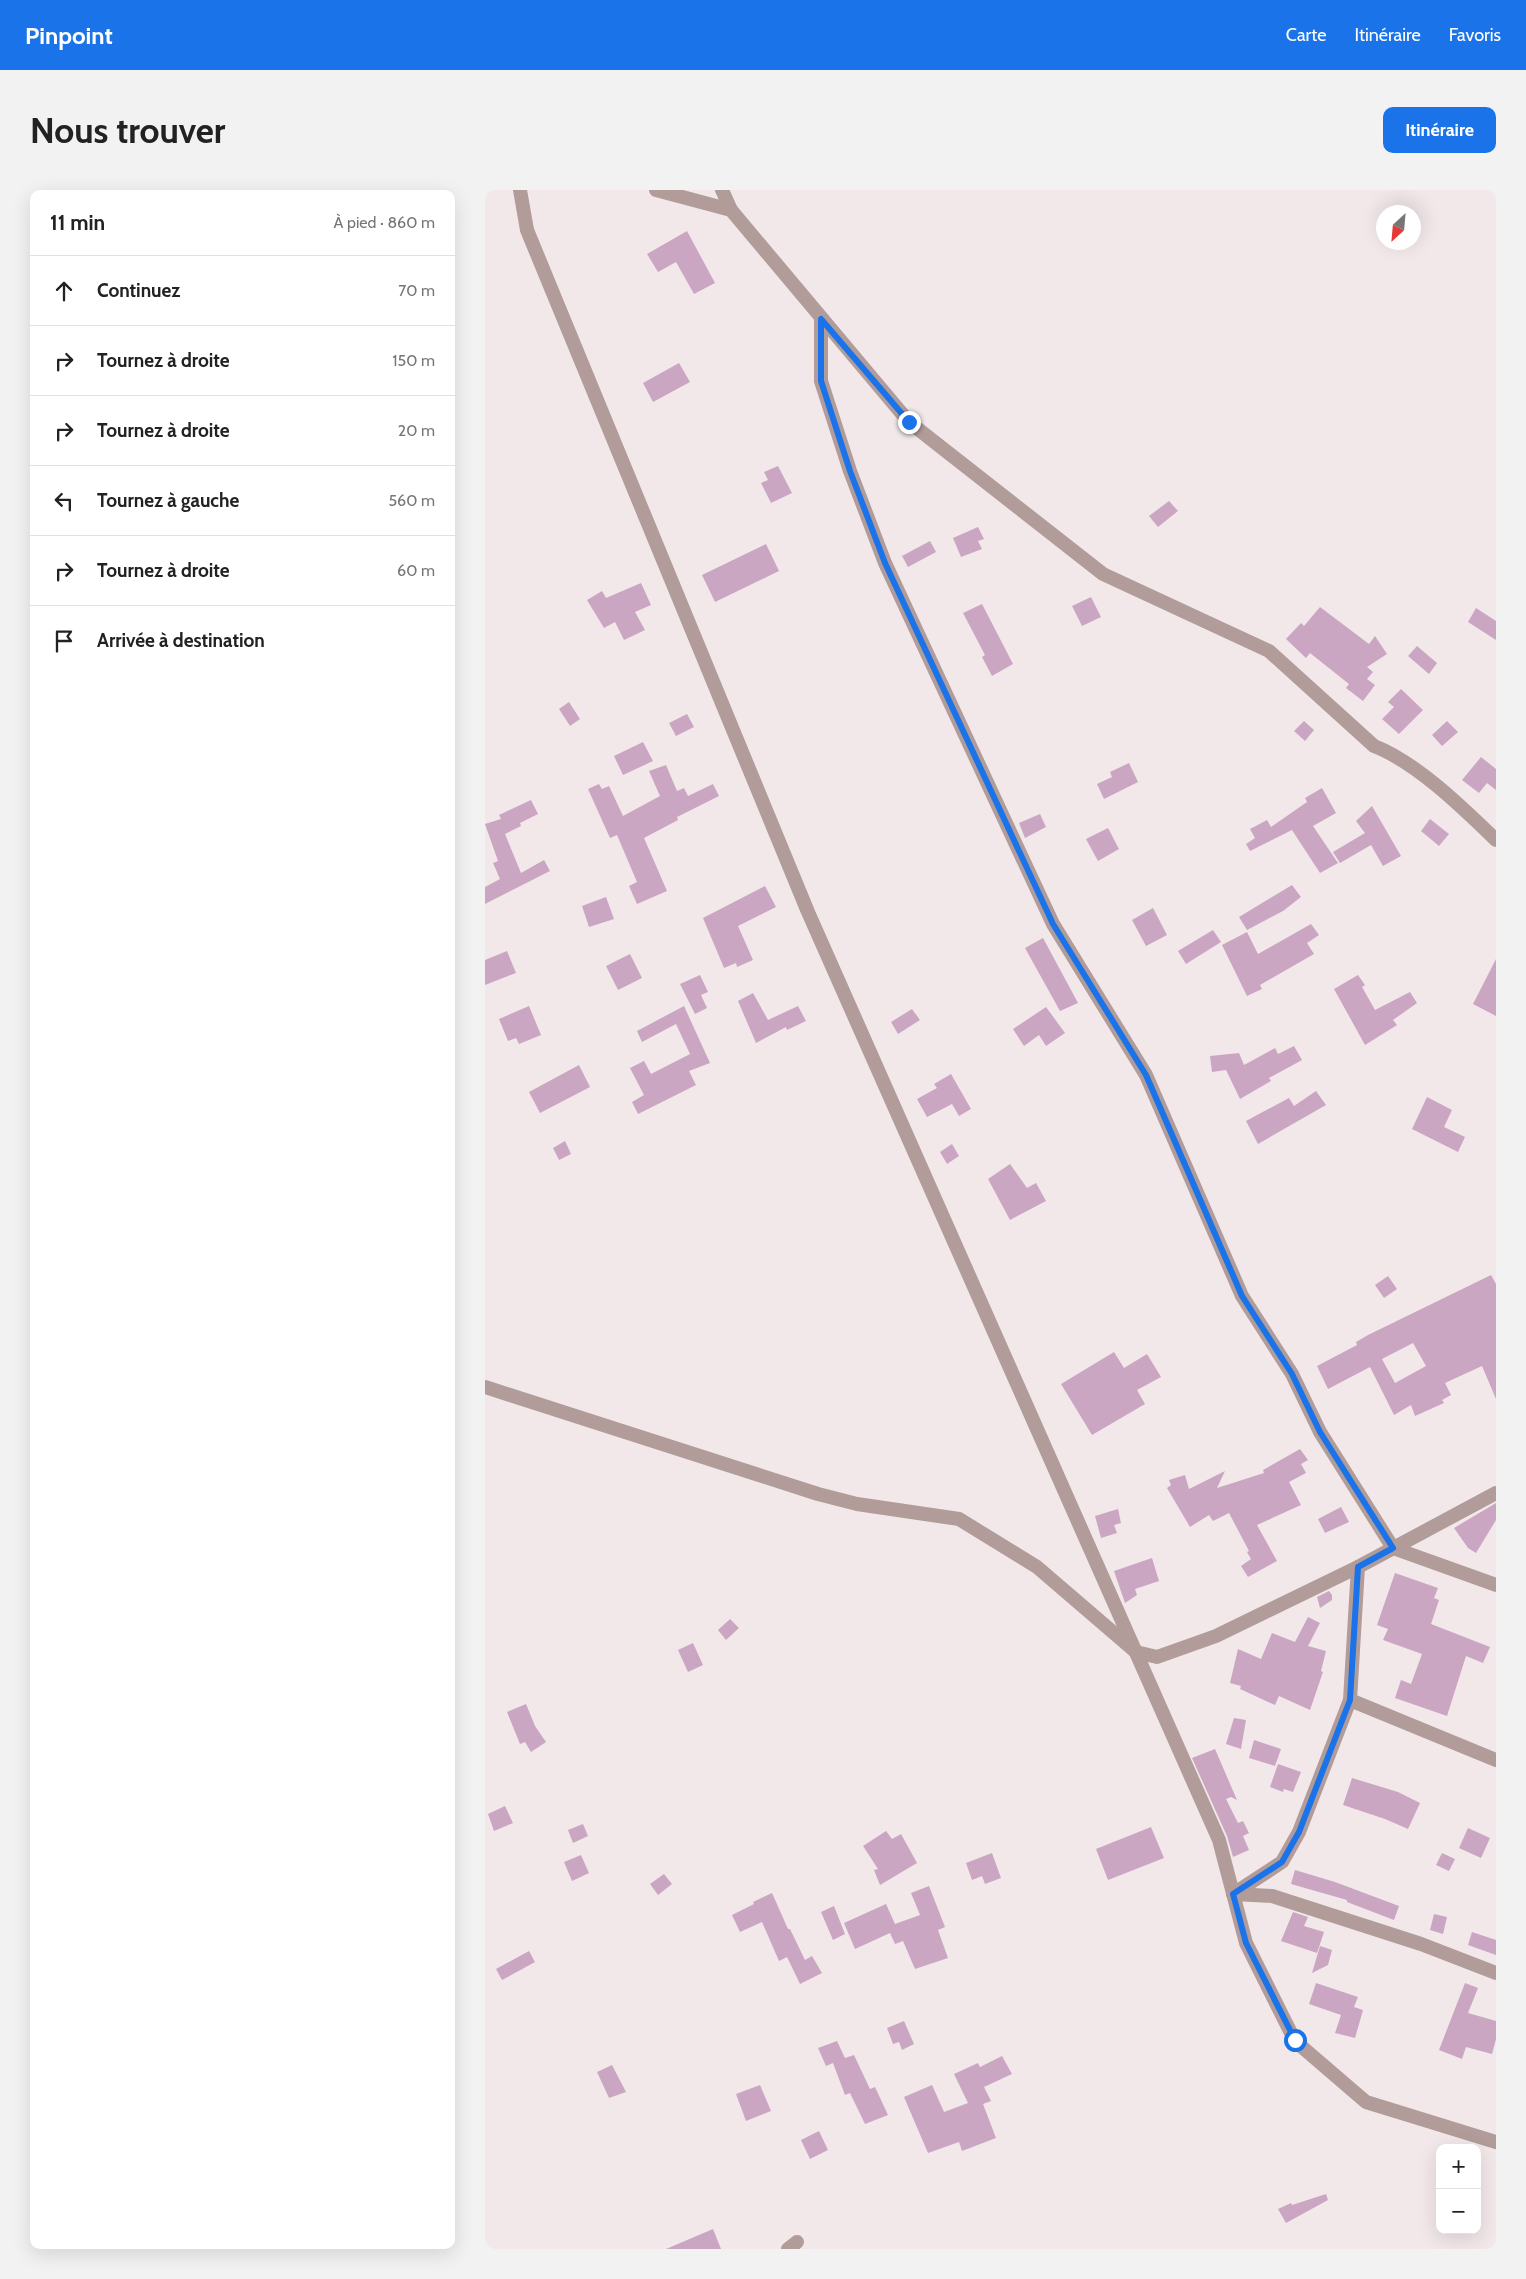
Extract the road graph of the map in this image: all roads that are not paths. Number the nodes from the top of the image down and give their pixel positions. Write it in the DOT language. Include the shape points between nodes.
graph roads {
  1 [pos="520,190"];
  2 [pos="656,190"];
  3 [pos="722,190"];
  4 [pos="731,210"];
  5 [pos="821,319"];
  6 [pos="1496,840"];
  7 [pos="485,1387"];
  8 [pos="1496,1493"];
  9 [pos="1393,1548"];
  10 [pos="1358,1567"];
  11 [pos="1496,1585"];
  12 [pos="1136,1652"];
  13 [pos="1350,1700"];
  14 [pos="1496,1760"];
  15 [pos="1233,1894"];
  16 [pos="1496,1973"];
  17 [pos="1496,2142"];
  1 -- 12 [label="street" via="527,230 808,912"];
  2 -- 4 [label="street"];
  3 -- 4 [label="street"];
  4 -- 5 [label="street"];
  5 -- 6 [label="street" via="909,422 1103,574 1269,651 1374,746 1389,751 1454,799"];
  5 -- 9 [label="street" via="821,381 885,563 1049,915 1146,1075 1242,1296 1292,1374 1320,1432"];
  7 -- 12 [label="street" via="818,1494 857,1504 959,1519 1037,1568"];
  8 -- 9 [label="street"];
  9 -- 10 [label="street"];
  9 -- 11 [label="street"];
  10 -- 12 [label="street" via="1216,1636 1157,1657"];
  10 -- 13 [label="street"];
  12 -- 15 [label="street" via="1219,1840"];
  13 -- 14 [label="street"];
  13 -- 15 [label="street" via="1299,1832 1282,1862"];
  15 -- 16 [label="street" via="1272,1896 1421,1944"];
  15 -- 17 [label="street" via="1246,1943 1295,2040 1365,2102"];
}
